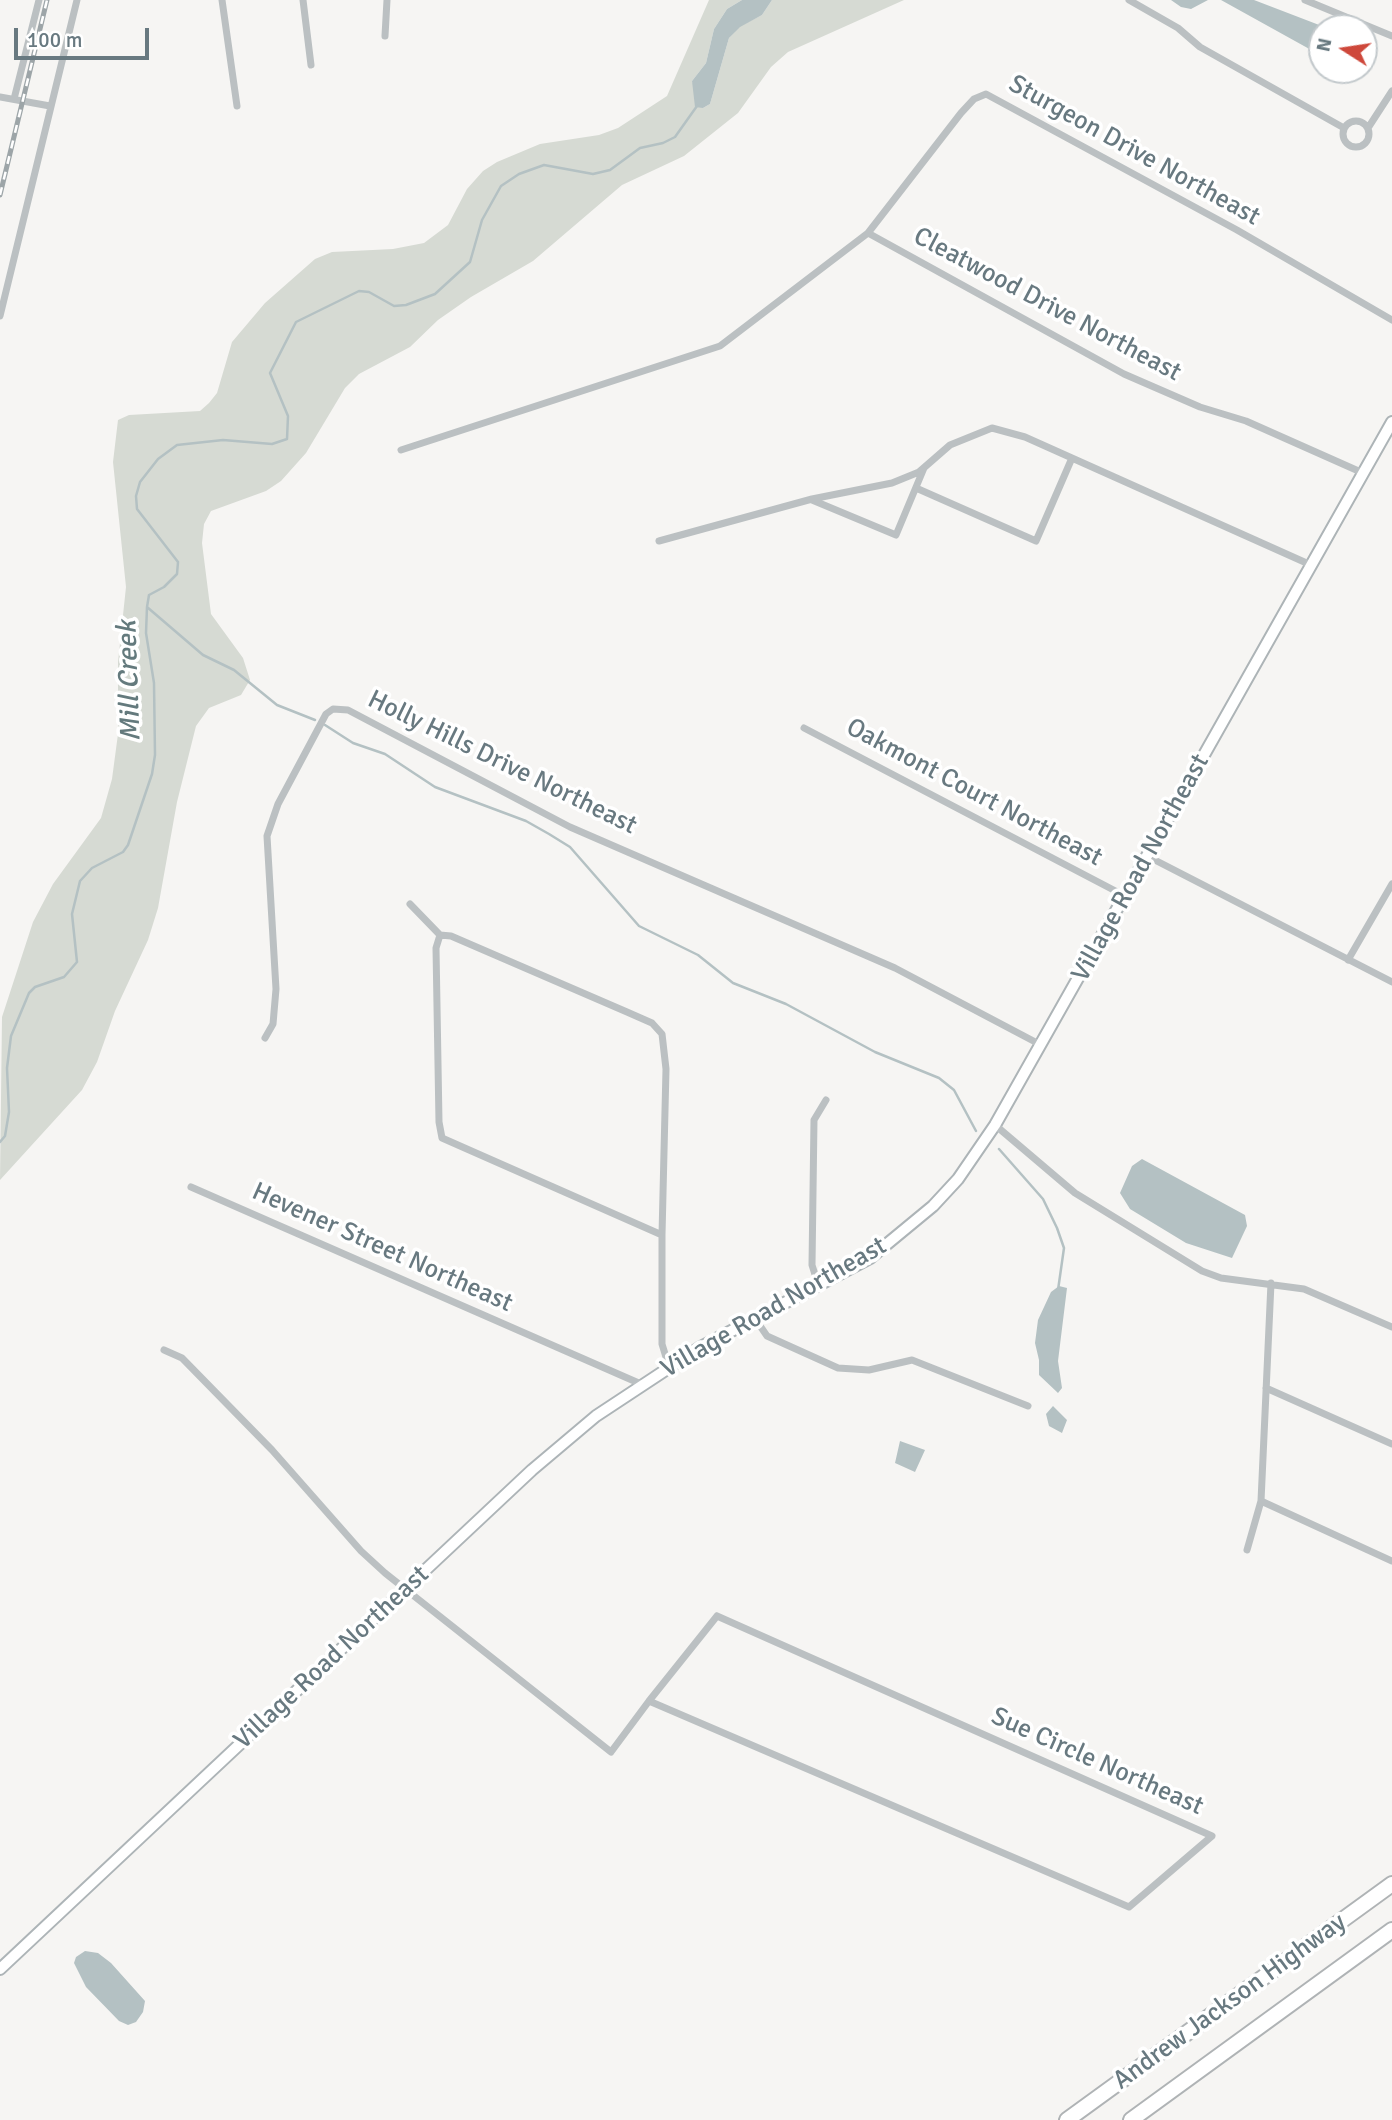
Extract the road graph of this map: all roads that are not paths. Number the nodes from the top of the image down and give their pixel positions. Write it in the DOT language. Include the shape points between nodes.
graph roads {
  1 [pos="39,0"];
  2 [pos="77,0"];
  3 [pos="222,0"];
  4 [pos="303,0"];
  5 [pos="387,0"];
  6 [pos="1305,0"];
  7 [pos="1133,1"];
  8 [pos="385,36"];
  9 [pos="1392,36"];
  10 [pos="311,65"];
  11 [pos="1392,91"];
  12 [pos="0,97"];
  13 [pos="14,99"];
  14 [pos="50,106"];
  15 [pos="237,106"];
  16 [pos="1344,128"];
  17 [pos="1368,128"];
  18 [pos="868,233"];
  19 [pos="0,316"];
  20 [pos="1392,320"];
  21 [pos="1392,422"];
  22 [pos="401,450"];
  23 [pos="1072,458"];
  24 [pos="925,468"];
  25 [pos="1363,473"];
  26 [pos="916,488"];
  27 [pos="812,499"];
  28 [pos="659,541"];
  29 [pos="1311,565"];
  30 [pos="804,728"];
  31 [pos="1147,856"];
  32 [pos="1392,884"];
  33 [pos="1125,896"];
  34 [pos="410,904"];
  35 [pos="440,934"];
  36 [pos="1348,960"];
  37 [pos="1392,982"];
  38 [pos="265,1038"];
  39 [pos="1041,1045"];
  40 [pos="826,1100"];
  41 [pos="995,1125"];
  42 [pos="191,1187"];
  43 [pos="662,1235"];
  44 [pos="1272,1283"];
  45 [pos="818,1284"];
  46 [pos="754,1317"];
  47 [pos="1392,1327"];
  48 [pos="164,1350"];
  49 [pos="669,1367"];
  50 [pos="641,1384"];
  51 [pos="1266,1388"];
  52 [pos="1028,1405"];
  53 [pos="1392,1444"];
  54 [pos="1261,1502"];
  55 [pos="1247,1550"];
  56 [pos="1392,1561"];
  57 [pos="407,1588"];
  58 [pos="649,1701"];
  59 [pos="1392,1884"];
  60 [pos="1392,1930"];
  61 [pos="0,1969"];
  62 [pos="1067,2120"];
  63 [pos="1131,2120"];
  1 -- 13 [label="street"];
  2 -- 14 [label="street"];
  3 -- 15 [label="street"];
  4 -- 10 [label="street"];
  5 -- 8 [label="street"];
  6 -- 9 [label="street"];
  7 -- 16 [label="street" via="1200,47"];
  11 -- 17 [label="street"];
  12 -- 13 [label="street"];
  13 -- 14 [label="street"];
  14 -- 19 [label="street"];
  16 -- 17 [label="street" via="1358,121"];
  16 -- 17 [label="street" via="1345,141 1357,147 1368,138"];
  18 -- 20 [label="street, Sturgeon Drive Northeast" via="961,113 986,93"];
  18 -- 22 [label="street, Sturgeon Drive Northeast" via="720,346"];
  18 -- 25 [label="street, Cleatwood Drive Northeast" via="1124,374"];
  21 -- 25 [label="main road, Village Road Northeast"];
  23 -- 24 [label="street" via="992,428 950,445"];
  23 -- 26 [label="street" via="1035,541"];
  23 -- 29 [label="street"];
  24 -- 26 [label="street"];
  24 -- 27 [label="street" via="892,483"];
  25 -- 29 [label="main road, Village Road Northeast"];
  26 -- 27 [label="street" via="896,535"];
  27 -- 28 [label="street"];
  29 -- 31 [label="main road, Village Road Northeast"];
  30 -- 33 [label="street, Oakmont Court Northeast"];
  31 -- 33 [label="main road, Village Road Northeast"];
  31 -- 36 [label="street"];
  32 -- 36 [label="street"];
  33 -- 39 [label="main road, Village Road Northeast"];
  34 -- 35 [label="street"];
  35 -- 43 [label="street" via="436,948 442,1138"];
  35 -- 43 [label="street" via="652,1023 662,1034 666,1069"];
  36 -- 37 [label="street"];
  38 -- 39 [label="street, Holly Hills Drive Northeast" via="273,1024 275,989 267,836 278,804 326,714 333,709 348,710 570,827 895,968"];
  39 -- 41 [label="main road, Village Road Northeast"];
  40 -- 45 [label="street" via="814,1121 812,1265"];
  41 -- 44 [label="street" via="1066,1186 1163,1250 1211,1275"];
  41 -- 45 [label="main road, Village Road Northeast" via="933,1206 870,1258"];
  42 -- 50 [label="street, Hevener Street Northeast"];
  43 -- 49 [label="street" via="662,1344"];
  44 -- 47 [label="street" via="1304,1289"];
  44 -- 51 [label="street"];
  45 -- 46 [label="main road, Village Road Northeast"];
  46 -- 49 [label="main road, Village Road Northeast"];
  46 -- 52 [label="street" via="767,1336 838,1368 869,1370 912,1360"];
  48 -- 57 [label="street" via="182,1358 361,1551"];
  49 -- 50 [label="main road, Village Road Northeast"];
  50 -- 57 [label="main road, Village Road Northeast" via="533,1470"];
  51 -- 53 [label="street"];
  51 -- 54 [label="street"];
  54 -- 55 [label="street"];
  54 -- 56 [label="street"];
  57 -- 58 [label="street, Sue Circle Northeast" via="611,1752"];
  57 -- 61 [label="main road, Village Road Northeast"];
  58 -- 58 [label="street, Sue Circle Northeast" via="717,1616 1212,1836 1129,1907"];
  59 -- 62 [label="highway, Andrew Jackson Highway"];
  60 -- 63 [label="highway, Andrew Jackson Highway"];
}
